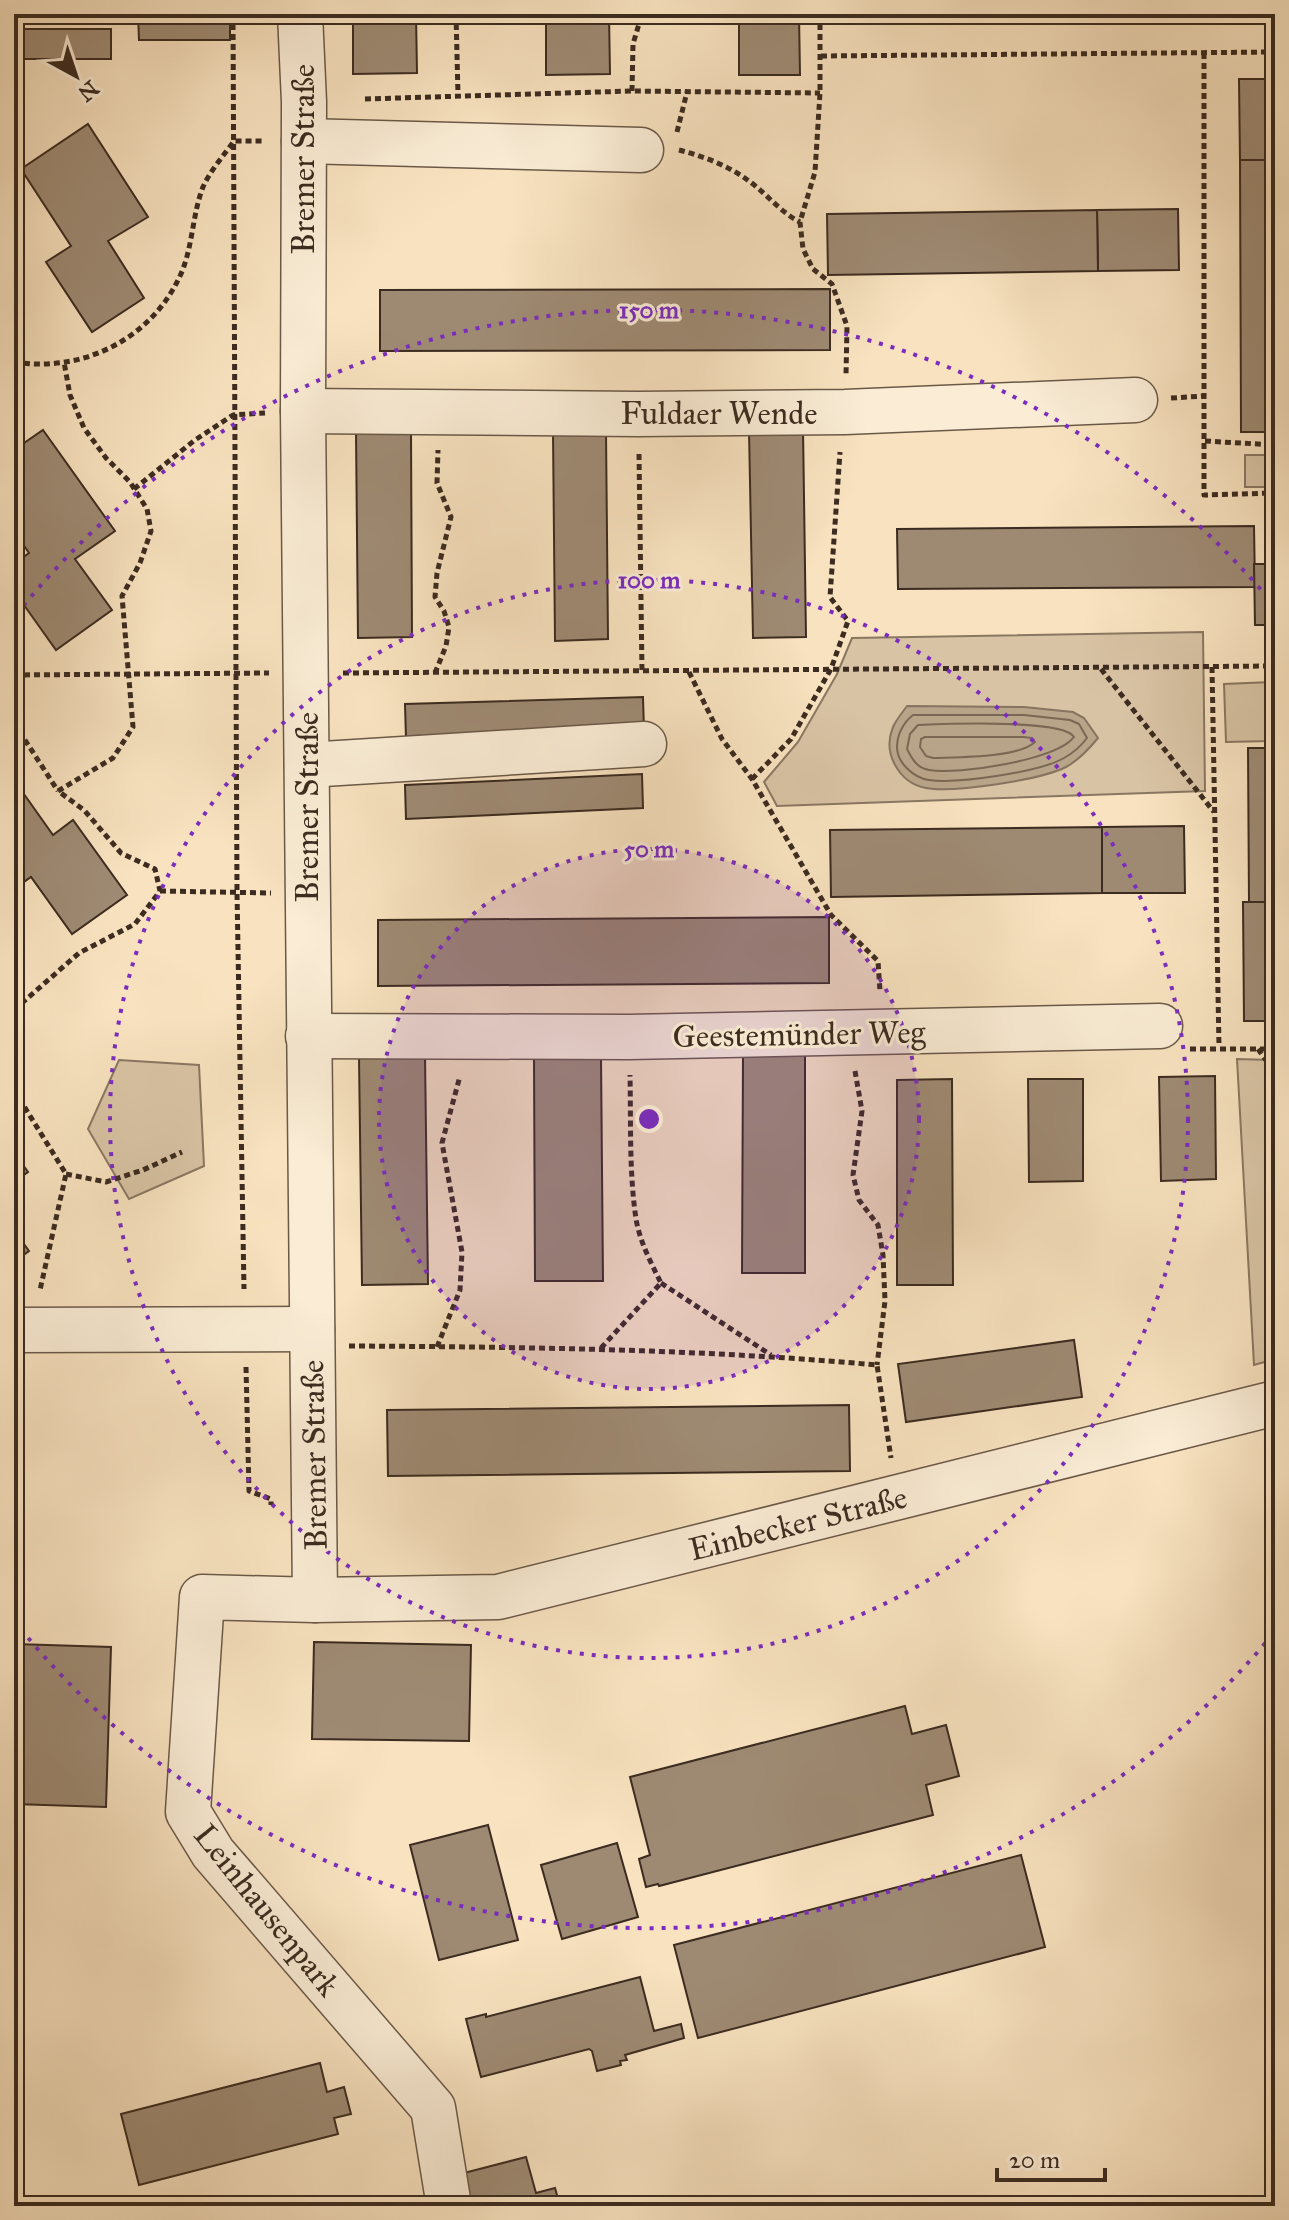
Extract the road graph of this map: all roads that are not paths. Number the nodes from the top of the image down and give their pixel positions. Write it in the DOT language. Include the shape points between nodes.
graph roads {
  1 [pos="300,14"];
  2 [pos="304,122"];
  3 [pos="658,150"];
  4 [pos="1135,400"];
  5 [pos="303,411"];
  6 [pos="644,744"];
  7 [pos="307,765"];
  8 [pos="1160,1026"];
  9 [pos="308,1036"];
  10 [pos="22,1330"];
  11 [pos="312,1338"];
  12 [pos="1275,1403"];
  13 [pos="315,1600"];
  14 [pos="449,2206"];
  1 -- 2 [label="street, Bremer Straße"];
  2 -- 3 [label="street"];
  2 -- 5 [label="street, Bremer Straße"];
  4 -- 5 [label="street, Fuldaer Wende" via="845,412"];
  5 -- 7 [label="street, Bremer Straße"];
  6 -- 7 [label="street"];
  7 -- 9 [label="street, Bremer Straße"];
  8 -- 9 [label="street, Geestemünder Weg" via="629,1037"];
  9 -- 11 [label="street, Bremer Straße"];
  10 -- 11 [label="street" via="245,1329"];
  11 -- 13 [label="street, Bremer Straße"];
  12 -- 13 [label="street, Einbecker Straße" via="498,1597"];
  13 -- 14 [label="street, Leinhausenpark" via="202,1597 188,1812 213,1853 433,2108"];
}
